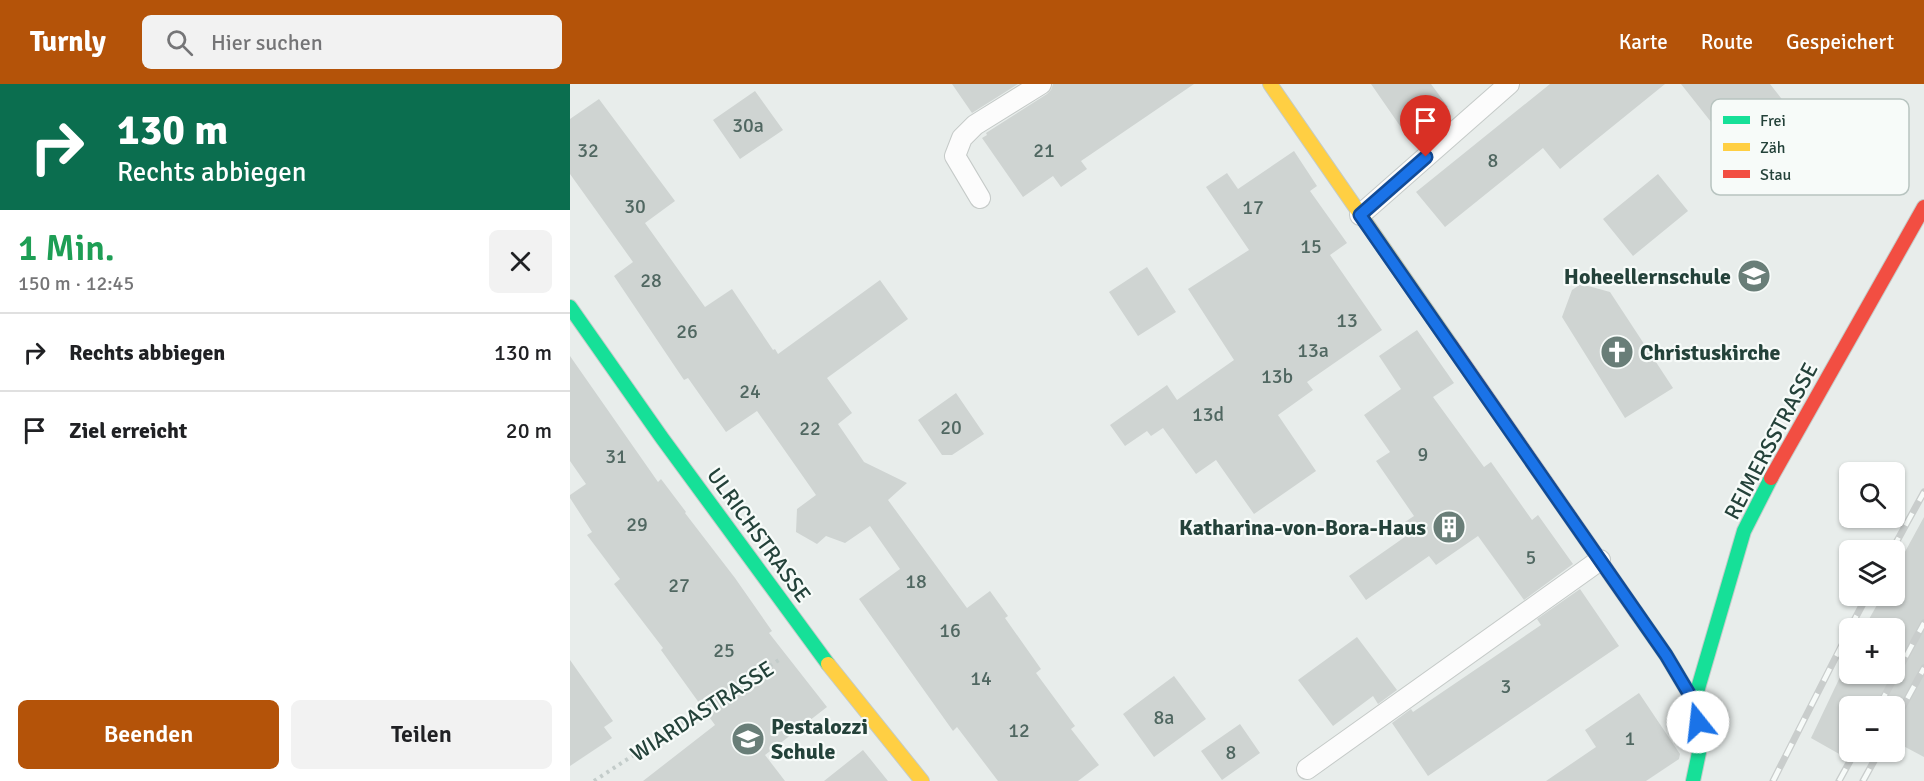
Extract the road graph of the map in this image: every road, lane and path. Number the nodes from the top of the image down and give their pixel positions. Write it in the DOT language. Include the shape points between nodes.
graph roads {
  1 [pos="1041,84"];
  2 [pos="1270,84"];
  3 [pos="1509,84"];
  4 [pos="980,198"];
  5 [pos="1924,207"];
  6 [pos="1360,215"];
  7 [pos="570,307"];
  8 [pos="1600,560"];
  9 [pos="809,640"];
  10 [pos="1694,702"];
  11 [pos="1307,769"];
  12 [pos="594,781"];
  13 [pos="922,781"];
  14 [pos="1693,781"];
  1 -- 4 [label="lane" via="975,125 962,138 955,156"];
  2 -- 6 [label="street"];
  3 -- 6 [label="lane"];
  5 -- 10 [label="street, REIMERSSTRASSE" via="1744,531"];
  6 -- 8 [label="street"];
  7 -- 9 [label="street, ULRICHSTRASSE"];
  8 -- 10 [label="street"];
  8 -- 11 [label="lane"];
  9 -- 12 [label="path, WIARDASTRASSE"];
  9 -- 13 [label="street, ULRICHSTRASSE"];
  10 -- 14 [label="street, REIMERSSTRASSE" via="1701,743"];
}
